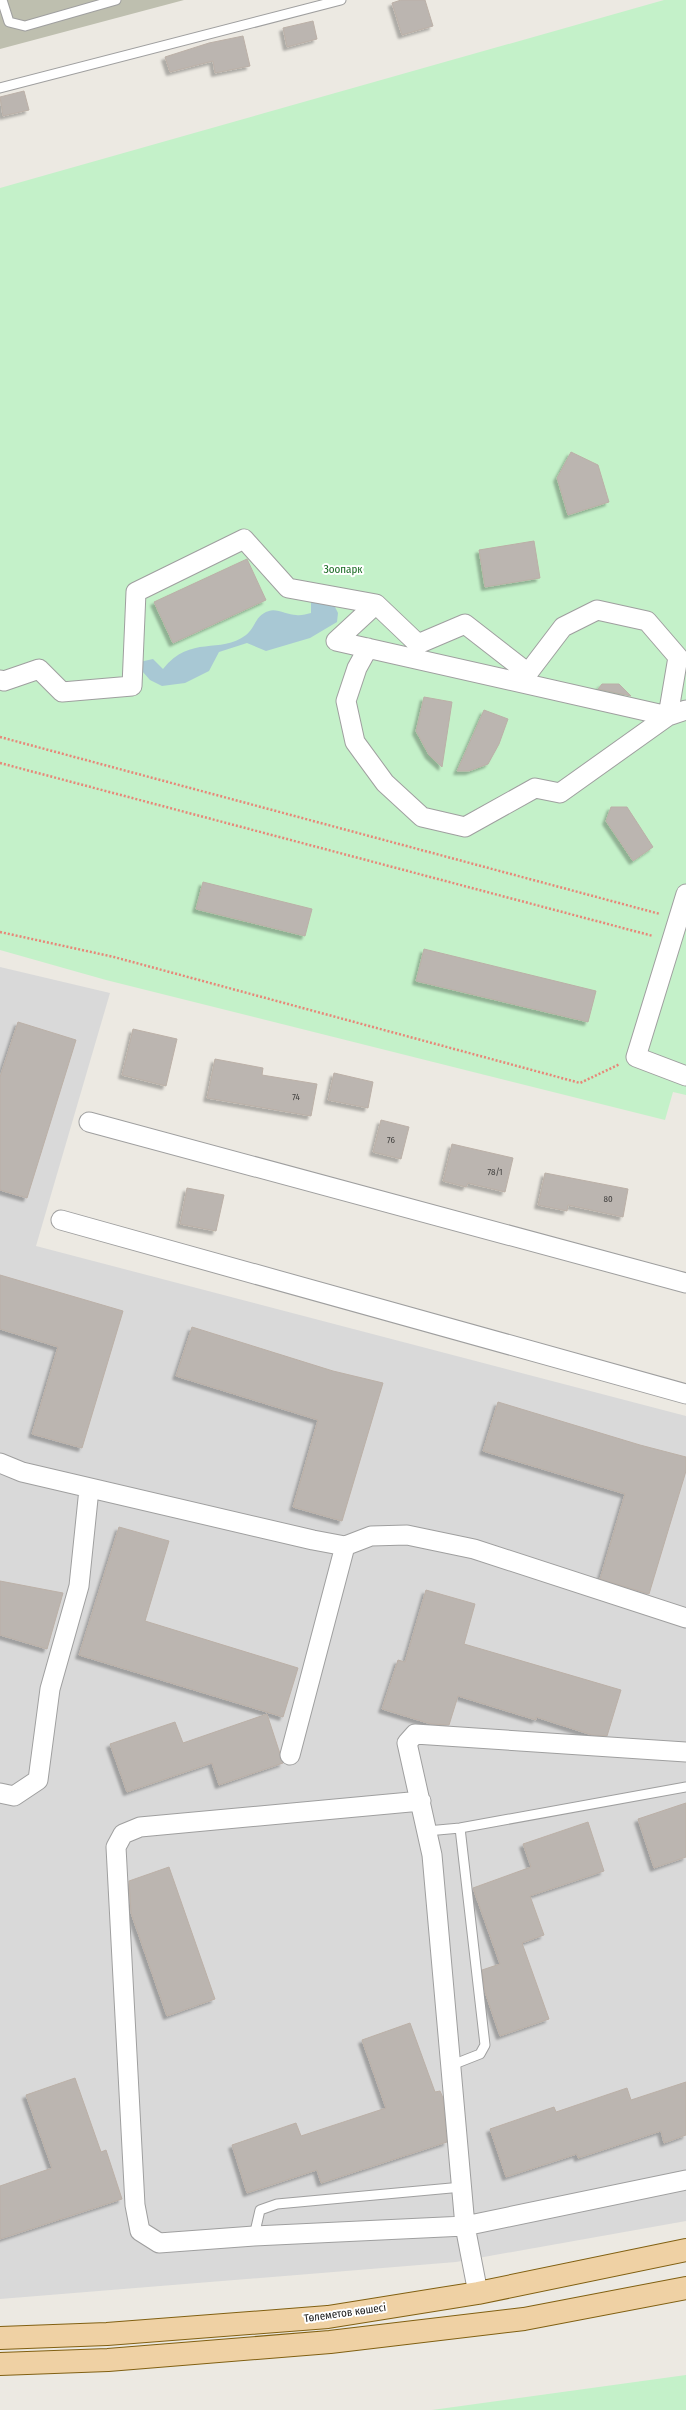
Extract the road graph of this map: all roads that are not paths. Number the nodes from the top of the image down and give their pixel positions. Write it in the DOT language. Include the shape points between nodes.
graph roads {
  1 [pos="2,0"];
  2 [pos="116,0"];
  3 [pos="341,0"];
  4 [pos="0,88"];
  5 [pos="376,604"];
  6 [pos="368,648"];
  7 [pos="0,680"];
  8 [pos="686,710"];
  9 [pos="668,716"];
  10 [pos="686,894"];
  11 [pos="686,1076"];
  12 [pos="89,1122"];
  13 [pos="61,1220"];
  14 [pos="686,1283"];
  15 [pos="686,1394"];
  16 [pos="0,1462"];
  17 [pos="89,1489"];
  18 [pos="345,1546"];
  19 [pos="686,1618"];
  20 [pos="686,1752"];
  21 [pos="290,1755"];
  22 [pos="686,1787"];
  23 [pos="0,1793"];
  24 [pos="421,1800"];
  25 [pos="460,1828"];
  26 [pos="427,1831"];
  27 [pos="452,2065"];
  28 [pos="686,2180"];
  29 [pos="462,2187"];
  30 [pos="465,2226"];
  31 [pos="254,2236"];
  32 [pos="686,2250"];
  33 [pos="686,2288"];
  34 [pos="478,2293"];
  35 [pos="0,2338"];
  36 [pos="0,2364"];
  1 -- 2 [label="lane" via="9,22 25,26"];
  3 -- 4 [label="lane"];
  5 -- 6 [label="street" via="336,641"];
  5 -- 7 [label="street" via="288,588 244,539 136,592 132,686 62,692 39,669 4,681"];
  5 -- 9 [label="street" via="418,644 464,624 528,673 563,627 597,610 647,621 678,657"];
  6 -- 9 [label="street"];
  6 -- 9 [label="street" via="357,668 346,701 355,742 385,783 422,817 465,827 536,788 560,793"];
  8 -- 9 [label="street"];
  10 -- 11 [label="street" via="636,1057"];
  12 -- 14 [label="street"];
  13 -- 15 [label="street"];
  16 -- 17 [label="street" via="22,1472"];
  17 -- 18 [label="street"];
  17 -- 23 [label="street" via="79,1586 50,1689 38,1780 14,1796"];
  18 -- 19 [label="street" via="371,1536 407,1535 459,1546"];
  18 -- 21 [label="street"];
  20 -- 24 [label="street" via="415,1734 407,1743"];
  22 -- 25 [label="lane"];
  24 -- 26 [label="street"];
  24 -- 31 [label="street" via="140,1827 123,1834 116,1847 135,2205 140,2231 159,2243"];
  25 -- 26 [label="lane"];
  25 -- 27 [label="lane" via="485,2045 480,2054"];
  26 -- 27 [label="street" via="432,1854"];
  27 -- 29 [label="street"];
  28 -- 30 [label="street"];
  29 -- 30 [label="street"];
  29 -- 31 [label="lane" via="277,2204 260,2210"];
  30 -- 31 [label="street"];
  30 -- 34 [label="street"];
  32 -- 34 [label="main road, Төлеметов көшесі"];
  33 -- 36 [label="main road" via="524,2318 330,2342 108,2360"];
  34 -- 35 [label="main road, Төлеметов көшесі" via="328,2317 107,2334"];
}
